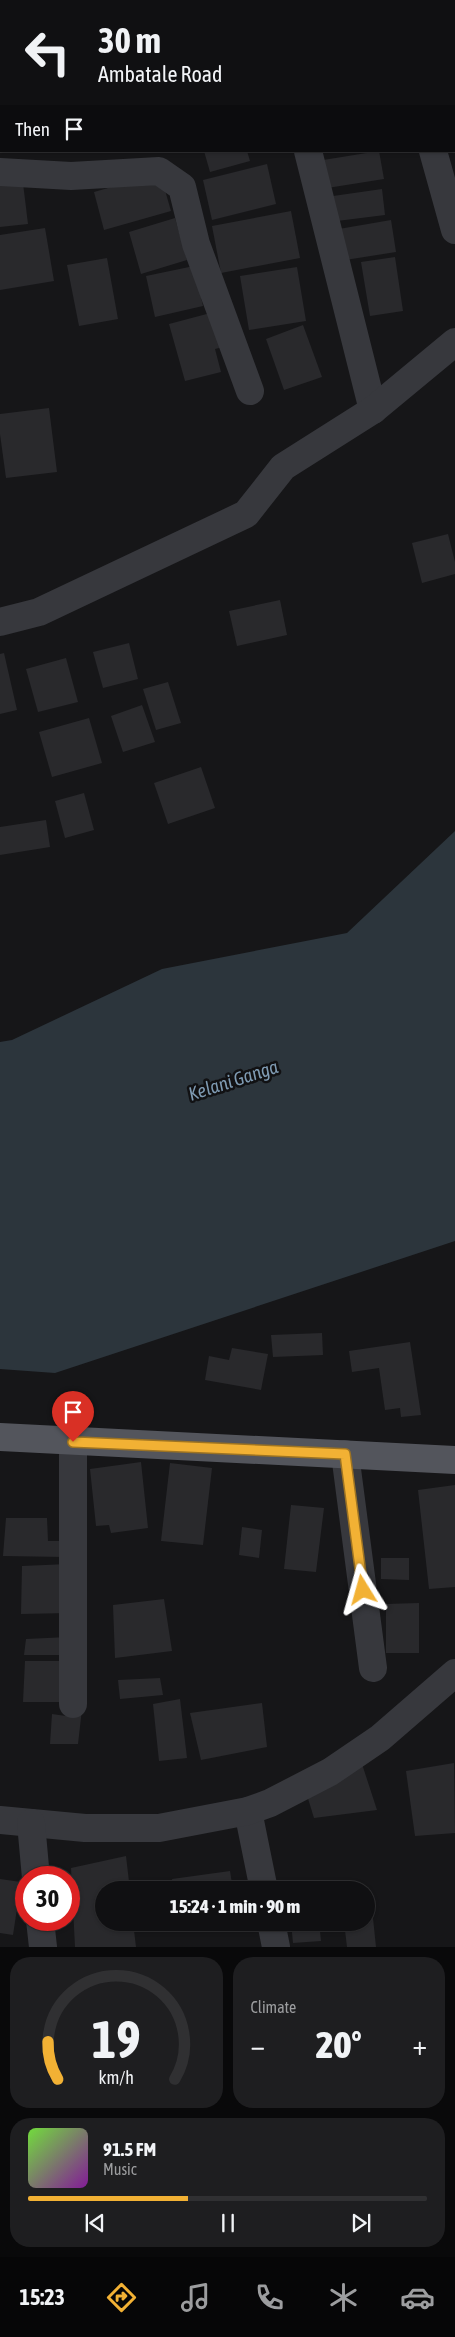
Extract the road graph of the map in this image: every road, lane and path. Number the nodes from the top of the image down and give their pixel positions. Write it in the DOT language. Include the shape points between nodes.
graph roads {
  1 [pos="308,152"];
  2 [pos="433,152"];
  3 [pos="0,172"];
  4 [pos="455,230"];
  5 [pos="455,342"];
  6 [pos="250,391"];
  7 [pos="373,410"];
  8 [pos="0,622"];
  9 [pos="0,1437"];
  10 [pos="73,1442"];
  11 [pos="345,1454"];
  12 [pos="455,1460"];
  13 [pos="373,1668"];
  14 [pos="455,1673"];
  15 [pos="73,1704"];
  16 [pos="248,1811"];
  17 [pos="0,1820"];
  18 [pos="31,1824"];
  19 [pos="35,1866"];
  20 [pos="262,1881"];
  21 [pos="41,1931"];
  22 [pos="273,1931"];
  23 [pos="43,1947"];
  24 [pos="276,1947"];
  1 -- 7 [label="street"];
  2 -- 4 [label="street"];
  3 -- 6 [label="street" via="71,176 159,170 182,188 196,244"];
  5 -- 7 [label="street"];
  7 -- 8 [label="street" via="283,467 246,514 39,612"];
  9 -- 10 [label="main road"];
  10 -- 11 [label="main road"];
  10 -- 15 [label="street"];
  11 -- 12 [label="main road"];
  11 -- 13 [label="street"];
  14 -- 16 [label="street" via="366,1748 313,1781"];
  16 -- 18 [label="street" via="159,1828"];
  16 -- 20 [label="street"];
  17 -- 18 [label="street"];
  18 -- 19 [label="street"];
  21 -- 23 [label="street"];
  22 -- 24 [label="street"];
}
